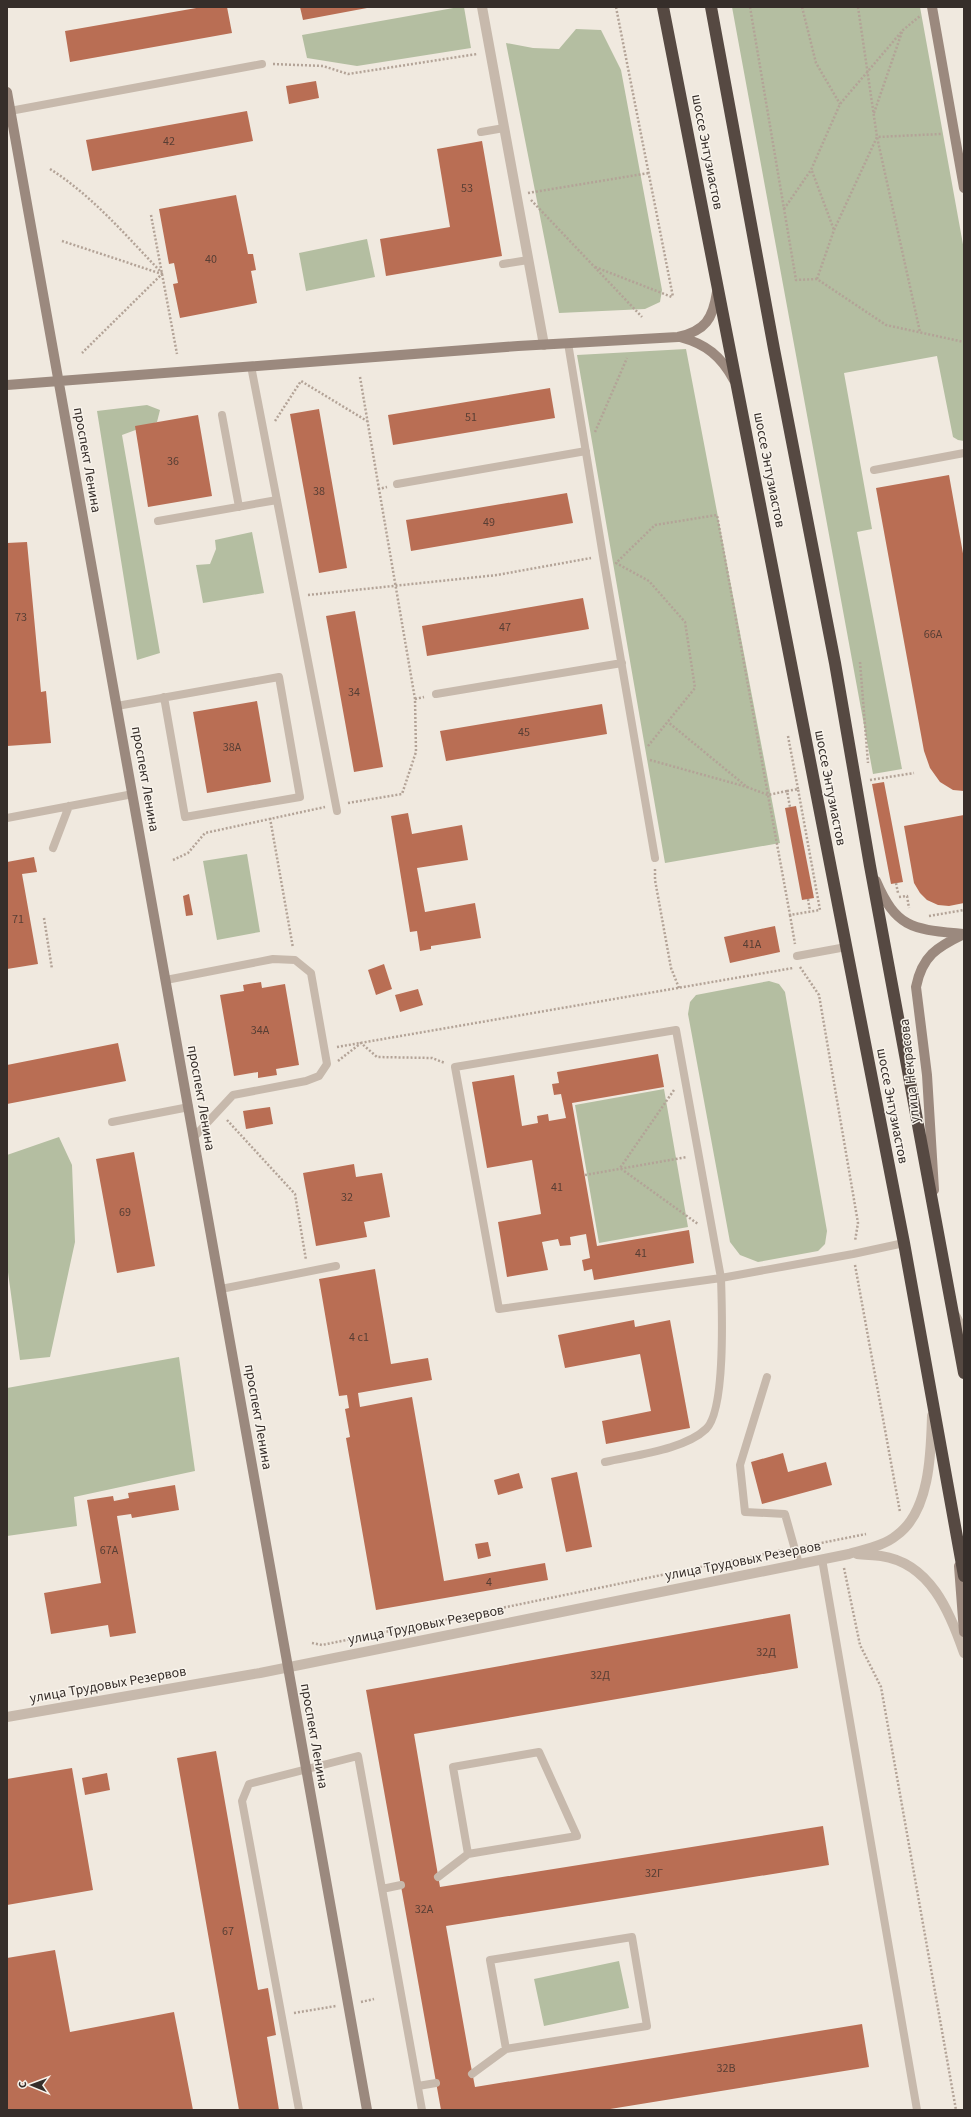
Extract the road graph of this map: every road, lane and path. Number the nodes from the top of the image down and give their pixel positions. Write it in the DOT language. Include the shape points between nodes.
graph roads {
  1 [pos="482,7"];
  2 [pos="616,7"];
  3 [pos="663,7"];
  4 [pos="711,7"];
  5 [pos="750,7"];
  6 [pos="802,7"];
  7 [pos="858,7"];
  8 [pos="929,9"];
  9 [pos="903,30"];
  10 [pos="482,53"];
  11 [pos="262,64"];
  12 [pos="868,73"];
  13 [pos="7,92"];
  14 [pos="840,104"];
  15 [pos="10,111"];
  16 [pos="874,113"];
  17 [pos="504,128"];
  18 [pos="481,132"];
  19 [pos="954,133"];
  20 [pos="877,137"];
  21 [pos="50,170"];
  22 [pos="812,170"];
  23 [pos="649,173"];
  24 [pos="964,188"];
  25 [pos="784,209"];
  26 [pos="151,215"];
  27 [pos="834,230"];
  28 [pos="62,241"];
  29 [pos="528,260"];
  30 [pos="503,264"];
  31 [pos="593,266"];
  32 [pos="162,274"];
  33 [pos="817,279"];
  34 [pos="718,287"];
  35 [pos="642,317"];
  36 [pos="920,332"];
  37 [pos="678,337"];
  38 [pos="964,342"];
  39 [pos="568,343"];
  40 [pos="544,344"];
  41 [pos="82,353"];
  42 [pos="177,354"];
  43 [pos="628,358"];
  44 [pos="251,366"];
  45 [pos="360,377"];
  46 [pos="59,380"];
  47 [pos="7,385"];
  48 [pos="738,388"];
  49 [pos="222,415"];
  50 [pos="367,421"];
  51 [pos="594,434"];
  52 [pos="264,436"];
  53 [pos="586,451"];
  54 [pos="964,453"];
  55 [pos="874,470"];
  56 [pos="397,484"];
  57 [pos="379,489"];
  58 [pos="277,500"];
  59 [pos="239,507"];
  60 [pos="158,521"];
  61 [pos="603,556"];
  62 [pos="396,586"];
  63 [pos="295,596"];
  64 [pos="860,662"];
  65 [pos="622,663"];
  66 [pos="436,694"];
  67 [pos="164,697"];
  68 [pos="117,706"];
  69 [pos="668,722"];
  70 [pos="788,736"];
  71 [pos="638,756"];
  72 [pos="869,765"];
  73 [pos="869,773"];
  74 [pos="914,773"];
  75 [pos="747,787"];
  76 [pos="798,789"];
  77 [pos="788,791"];
  78 [pos="133,794"];
  79 [pos="768,795"];
  80 [pos="69,806"];
  81 [pos="790,807"];
  82 [pos="336,808"];
  83 [pos="7,818"];
  84 [pos="270,818"];
  85 [pos="53,848"];
  86 [pos="655,858"];
  87 [pos="173,860"];
  88 [pos="870,866"];
  89 [pos="896,883"];
  90 [pos="808,899"];
  91 [pos="964,910"];
  92 [pos="810,911"];
  93 [pos="910,911"];
  94 [pos="790,915"];
  95 [pos="926,916"];
  96 [pos="44,918"];
  97 [pos="964,934"];
  98 [pos="846,947"];
  99 [pos="798,956"];
  100 [pos="295,960"];
  101 [pos="52,969"];
  102 [pos="166,980"];
  103 [pos="679,988"];
  104 [pos="361,1043"];
  105 [pos="324,1049"];
  106 [pos="455,1067"];
  107 [pos="685,1075"];
  108 [pos="189,1107"];
  109 [pos="218,1111"];
  110 [pos="112,1122"];
  111 [pos="194,1137"];
  112 [pos="699,1154"];
  113 [pos="620,1168"];
  114 [pos="585,1175"];
  115 [pos="937,1228"];
  116 [pos="713,1235"];
  117 [pos="904,1243"];
  118 [pos="853,1254"];
  119 [pos="336,1266"];
  120 [pos="308,1271"];
  121 [pos="721,1278"];
  122 [pos="221,1289"];
  123 [pos="951,1305"];
  124 [pos="964,1330"];
  125 [pos="964,1373"];
  126 [pos="767,1377"];
  127 [pos="933,1401"];
  128 [pos="605,1462"];
  129 [pos="900,1513"];
  130 [pos="956,1528"];
  131 [pos="867,1533"];
  132 [pos="795,1548"];
  133 [pos="845,1555"];
  134 [pos="822,1559"];
  135 [pos="799,1564"];
  136 [pos="964,1576"];
  137 [pos="964,1632"];
  138 [pos="312,1643"];
  139 [pos="964,1653"];
  140 [pos="288,1667"];
  141 [pos="7,1716"];
  142 [pos="306,1770"];
  143 [pos="468,1854"];
  144 [pos="438,1877"];
  145 [pos="401,1885"];
  146 [pos="382,1889"];
  147 [pos="374,1999"];
  148 [pos="348,2004"];
  149 [pos="282,2015"];
  150 [pos="506,2049"];
  151 [pos="472,2074"];
  152 [pos="436,2083"];
  153 [pos="418,2086"];
  154 [pos="299,2110"];
  155 [pos="367,2110"];
  156 [pos="422,2110"];
  157 [pos="917,2110"];
  158 [pos="956,2110"];
  1 -- 17 [label="street"];
  2 -- 23 [label="path"];
  3 -- 34 [label="highway, шоссе Энтузиастов"];
  4 -- 88 [label="highway, шоссе Энтузиастов" via="835,663"];
  5 -- 25 [label="path"];
  6 -- 14 [label="path" via="816,63"];
  7 -- 12 [label="path"];
  8 -- 9 [label="path"];
  8 -- 19 [label="main road"];
  9 -- 12 [label="path"];
  9 -- 16 [label="path"];
  10 -- 11 [label="path" via="348,74 323,66"];
  11 -- 15 [label="lane"];
  12 -- 14 [label="path"];
  12 -- 16 [label="path"];
  13 -- 15 [label="main road, проспект Ленина"];
  14 -- 22 [label="path"];
  15 -- 46 [label="main road, проспект Ленина"];
  16 -- 20 [label="path"];
  17 -- 18 [label="lane"];
  17 -- 29 [label="street"];
  19 -- 20 [label="path"];
  19 -- 24 [label="main road"];
  20 -- 27 [label="path"];
  20 -- 36 [label="path"];
  21 -- 32 [label="path" via="64,178 110,218"];
  22 -- 25 [label="path"];
  22 -- 27 [label="path"];
  23 -- 31 [label="path" via="672,297"];
  23 -- 31 [label="path" via="526,193"];
  25 -- 33 [label="path" via="796,280"];
  26 -- 32 [label="path"];
  27 -- 33 [label="path"];
  28 -- 32 [label="path"];
  29 -- 30 [label="lane"];
  29 -- 40 [label="street"];
  31 -- 35 [label="path"];
  32 -- 41 [label="path"];
  32 -- 42 [label="path"];
  33 -- 36 [label="path" via="886,325"];
  34 -- 37 [label="main road" via="715,305 702,327 691,334"];
  34 -- 48 [label="highway, шоссе Энтузиастов"];
  36 -- 38 [label="path"];
  37 -- 39 [label="main road"];
  37 -- 48 [label="main road" via="703,345 715,353 727,367"];
  39 -- 40 [label="main road"];
  39 -- 53 [label="lane"];
  40 -- 44 [label="main road"];
  43 -- 51 [label="path"];
  44 -- 46 [label="main road"];
  44 -- 52 [label="lane"];
  45 -- 50 [label="path"];
  46 -- 47 [label="main road"];
  46 -- 68 [label="main road, проспект Ленина"];
  48 -- 98 [label="highway, шоссе Энтузиастов"];
  49 -- 59 [label="lane"];
  50 -- 52 [label="path" via="301,382"];
  50 -- 57 [label="path"];
  52 -- 58 [label="lane"];
  53 -- 56 [label="lane"];
  53 -- 61 [label="lane"];
  54 -- 55 [label="lane"];
  56 -- 57 [label="path"];
  57 -- 62 [label="path"];
  58 -- 59 [label="lane"];
  58 -- 63 [label="lane"];
  59 -- 60 [label="lane"];
  61 -- 62 [label="path" via="497,575"];
  61 -- 65 [label="lane"];
  62 -- 63 [label="path"];
  62 -- 82 [label="path" via="415,699 416,752 402,794"];
  63 -- 82 [label="lane"];
  64 -- 72 [label="path"];
  65 -- 66 [label="lane"];
  65 -- 71 [label="lane"];
  67 -- 67 [label="lane" via="279,677 300,797 185,817"];
  67 -- 68 [label="lane"];
  68 -- 78 [label="main road, проспект Ленина"];
  69 -- 71 [label="path"];
  69 -- 75 [label="path"];
  69 -- 79 [label="path" via="695,688 685,622 649,581 616,562 655,525 717,515"];
  70 -- 76 [label="path"];
  71 -- 75 [label="path"];
  71 -- 86 [label="lane"];
  73 -- 74 [label="path" via="870,781"];
  75 -- 79 [label="path"];
  76 -- 77 [label="path"];
  76 -- 92 [label="path" via="820,910"];
  77 -- 79 [label="path"];
  77 -- 81 [label="path"];
  78 -- 80 [label="lane"];
  78 -- 102 [label="main road, проспект Ленина"];
  79 -- 94 [label="path"];
  80 -- 83 [label="lane"];
  80 -- 85 [label="lane"];
  82 -- 84 [label="path"];
  84 -- 87 [label="path" via="205,833 188,853"];
  84 -- 100 [label="path"];
  86 -- 103 [label="path" via="655,880 670,968"];
  88 -- 97 [label="main road, улица Некрасова" via="883,897 899,919 914,926"];
  88 -- 115 [label="highway, шоссе Энтузиастов"];
  89 -- 93 [label="path" via="899,897 907,896"];
  90 -- 92 [label="path"];
  91 -- 95 [label="path"];
  92 -- 94 [label="path"];
  94 -- 99 [label="path"];
  96 -- 101 [label="path"];
  97 -- 115 [label="main road, улица Некрасова" via="938,947 925,960 916,987 927,1075"];
  98 -- 99 [label="lane"];
  98 -- 117 [label="highway, шоссе Энтузиастов"];
  100 -- 102 [label="lane" via="273,959"];
  100 -- 105 [label="lane" via="311,973"];
  102 -- 108 [label="main road, проспект Ленина"];
  103 -- 104 [label="path"];
  103 -- 118 [label="path" via="800,967 819,995 858,1223"];
  104 -- 105 [label="path"];
  104 -- 106 [label="path" via="377,1057 432,1058"];
  105 -- 109 [label="lane" via="327,1064 319,1076 306,1081 233,1095"];
  106 -- 107 [label="lane" via="676,1030"];
  106 -- 121 [label="lane" via="499,1309"];
  107 -- 112 [label="lane"];
  107 -- 113 [label="path"];
  108 -- 110 [label="lane"];
  108 -- 111 [label="main road, проспект Ленина"];
  109 -- 111 [label="lane"];
  109 -- 120 [label="path" via="295,1194"];
  111 -- 122 [label="main road, проспект Ленина"];
  112 -- 113 [label="path"];
  112 -- 116 [label="lane"];
  113 -- 114 [label="path"];
  113 -- 116 [label="path"];
  115 -- 123 [label="highway, шоссе Энтузиастов"];
  116 -- 121 [label="lane"];
  117 -- 118 [label="lane"];
  117 -- 127 [label="highway, шоссе Энтузиастов"];
  118 -- 121 [label="lane"];
  118 -- 129 [label="path"];
  119 -- 120 [label="lane"];
  120 -- 122 [label="lane"];
  121 -- 128 [label="lane" via="722,1337 715,1416 707,1429 690,1440 663,1449"];
  122 -- 140 [label="main road, проспект Ленина"];
  123 -- 124 [label="lane"];
  123 -- 125 [label="highway, шоссе Энтузиастов"];
  126 -- 132 [label="lane" via="740,1465 745,1512 785,1514"];
  127 -- 130 [label="highway, шоссе Энтузиастов"];
  127 -- 133 [label="street, улица Трудовых Резервов" via="930,1460 920,1503 913,1516 898,1535 880,1545"];
  130 -- 136 [label="highway, шоссе Энтузиастов"];
  130 -- 137 [label="main road"];
  131 -- 132 [label="path"];
  132 -- 135 [label="lane"];
  132 -- 138 [label="path" via="322,1645"];
  133 -- 134 [label="street, улица Трудовых Резервов"];
  133 -- 139 [label="street, улица Трудовых Резервов" via="882,1556 919,1573 937,1592 953,1620"];
  133 -- 158 [label="path" via="860,1645 881,1687"];
  134 -- 135 [label="street, улица Трудовых Резервов"];
  134 -- 157 [label="lane"];
  135 -- 140 [label="street, улица Трудовых Резервов"];
  140 -- 141 [label="street, улица Трудовых Резервов"];
  140 -- 142 [label="main road, проспект Ленина"];
  142 -- 146 [label="lane" via="358,1756"];
  142 -- 148 [label="main road, проспект Ленина"];
  142 -- 149 [label="lane" via="249,1784 242,1801"];
  143 -- 143 [label="lane" via="577,1836 539,1752 453,1766"];
  143 -- 144 [label="lane"];
  145 -- 146 [label="lane"];
  146 -- 153 [label="lane"];
  147 -- 148 [label="path"];
  148 -- 149 [label="path"];
  148 -- 155 [label="main road, проспект Ленина"];
  149 -- 154 [label="lane"];
  150 -- 150 [label="lane" via="648,2026 632,1937 490,1960"];
  150 -- 151 [label="lane"];
  152 -- 153 [label="lane"];
  153 -- 156 [label="lane"];
}
